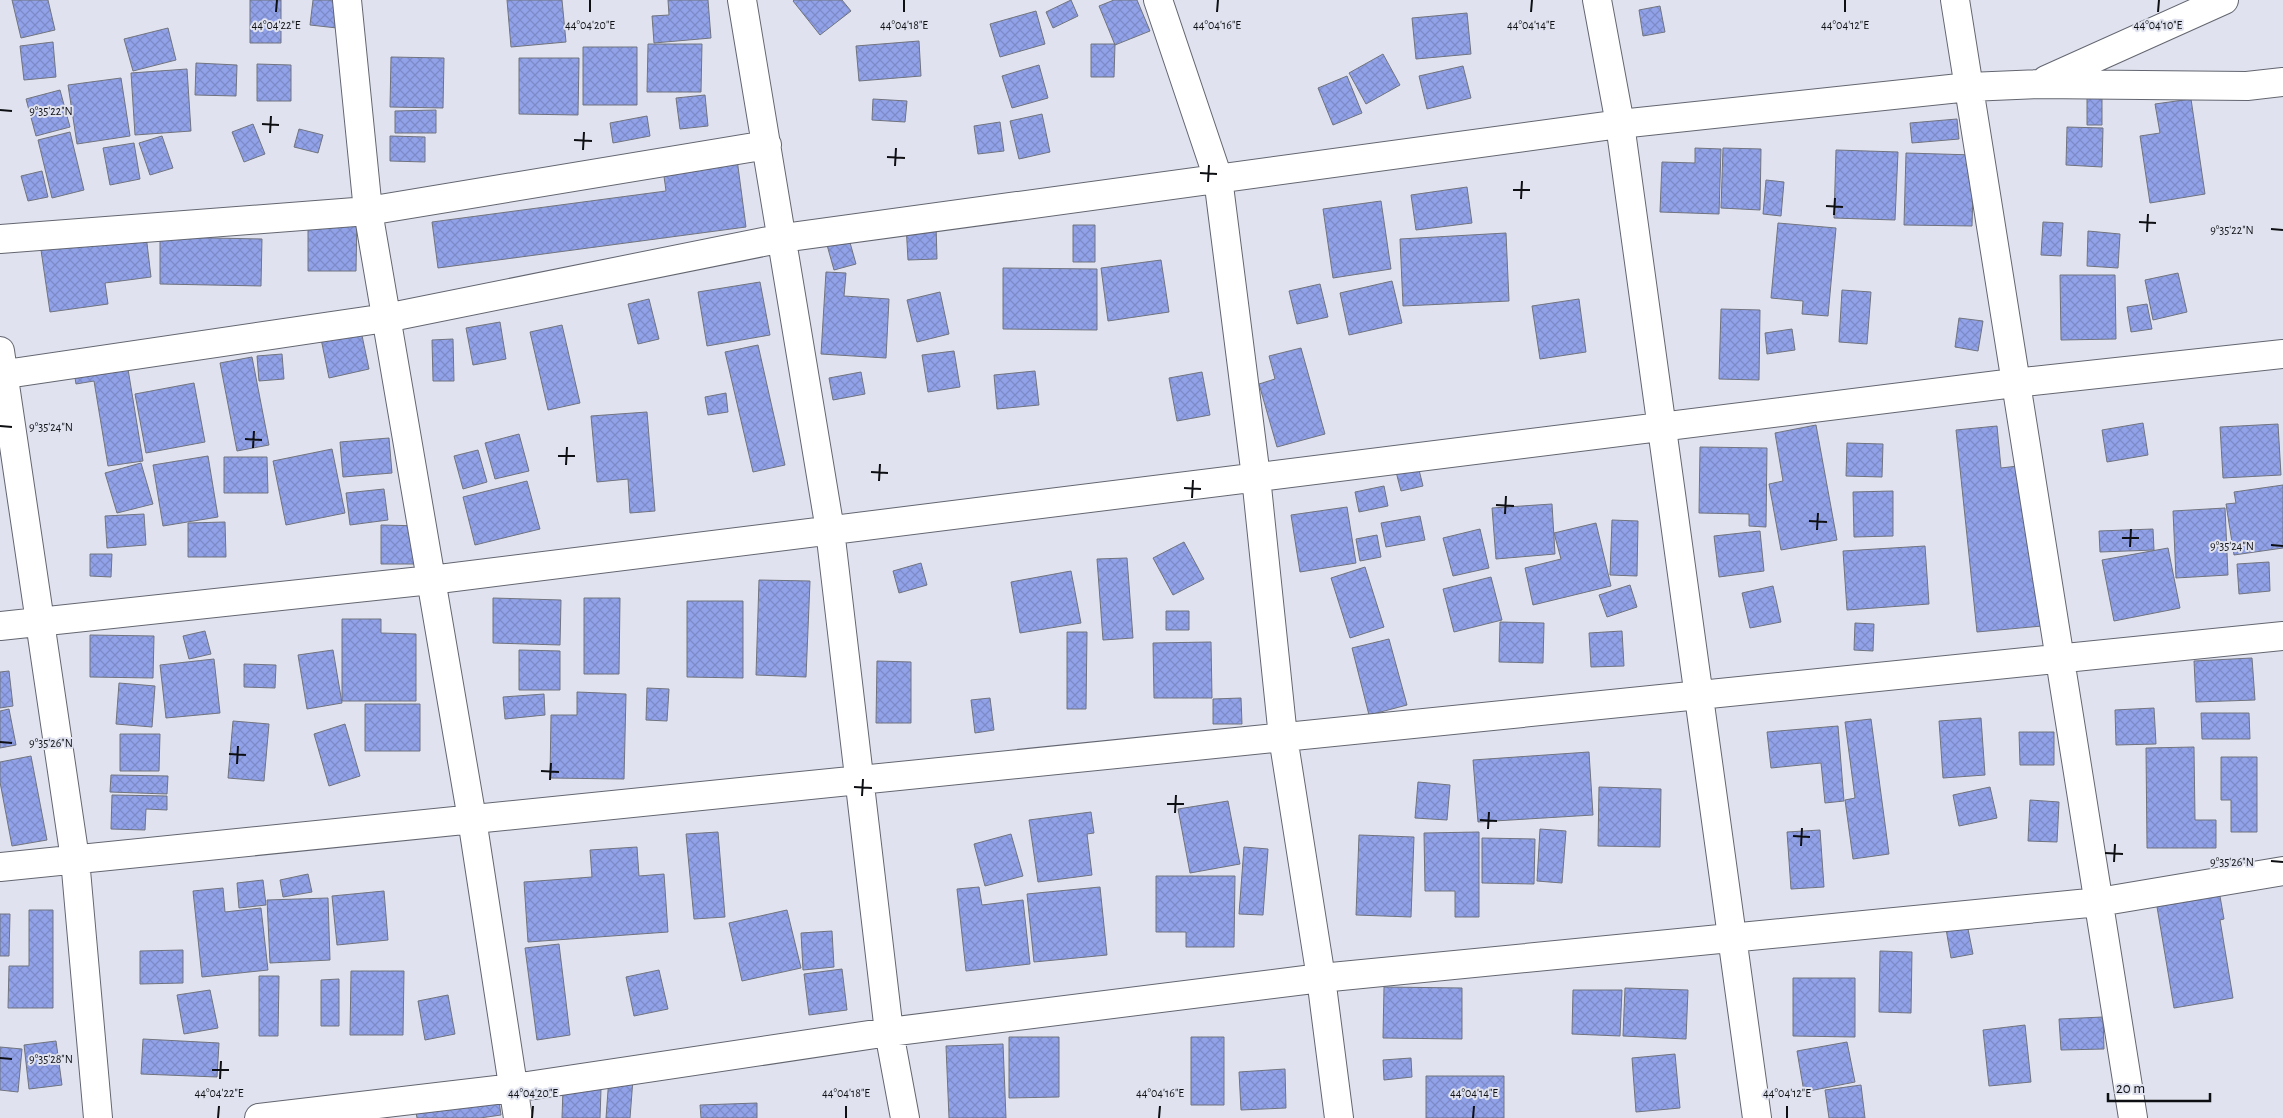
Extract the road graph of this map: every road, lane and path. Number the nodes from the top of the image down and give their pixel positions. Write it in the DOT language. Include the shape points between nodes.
graph roads {
  1 [pos="347,0"];
  2 [pos="742,0"];
  3 [pos="1158,0"];
  4 [pos="1597,0"];
  5 [pos="1956,0"];
  6 [pos="2224,0"];
  7 [pos="2283,82"];
  8 [pos="2038,84"];
  9 [pos="1969,88"];
  10 [pos="1620,124"];
  11 [pos="766,144"];
  12 [pos="1218,178"];
  13 [pos="368,211"];
  14 [pos="782,238"];
  15 [pos="0,239"];
  16 [pos="386,318"];
  17 [pos="2283,354"];
  18 [pos="1,367"];
  19 [pos="2016,384"];
  20 [pos="1661,426"];
  21 [pos="1256,477"];
  22 [pos="830,530"];
  23 [pos="431,580"];
  24 [pos="41,624"];
  25 [pos="0,626"];
  26 [pos="2283,636"];
  27 [pos="2062,658"];
  28 [pos="1699,695"];
  29 [pos="1283,737"];
  30 [pos="860,780"];
  31 [pos="472,819"];
  32 [pos="75,859"];
  33 [pos="0,867"];
  34 [pos="2283,871"];
  35 [pos="2099,902"];
  36 [pos="1732,937"];
  37 [pos="1321,978"];
  38 [pos="889,1032"];
  39 [pos="514,1088"];
  40 [pos="98,1118"];
  41 [pos="259,1118"];
  42 [pos="518,1118"];
  43 [pos="905,1118"];
  44 [pos="1339,1118"];
  45 [pos="1757,1118"];
  46 [pos="2133,1118"];
  1 -- 13 [label="street"];
  2 -- 11 [label="street"];
  3 -- 12 [label="street"];
  4 -- 10 [label="street"];
  5 -- 9 [label="street"];
  6 -- 8 [label="street"];
  7 -- 8 [label="street" via="2247,86"];
  8 -- 9 [label="street"];
  9 -- 10 [label="street"];
  9 -- 19 [label="street"];
  10 -- 12 [label="street"];
  10 -- 20 [label="street"];
  11 -- 13 [label="street"];
  11 -- 14 [label="street"];
  12 -- 14 [label="street"];
  12 -- 21 [label="street"];
  13 -- 15 [label="street"];
  13 -- 16 [label="street"];
  14 -- 16 [label="street"];
  14 -- 22 [label="street"];
  16 -- 18 [label="street"];
  16 -- 23 [label="street"];
  17 -- 19 [label="street"];
  18 -- 24 [label="street"];
  19 -- 20 [label="street"];
  19 -- 27 [label="street"];
  20 -- 21 [label="street"];
  20 -- 28 [label="street"];
  21 -- 22 [label="street"];
  21 -- 29 [label="street"];
  22 -- 23 [label="street"];
  22 -- 30 [label="street"];
  23 -- 24 [label="street"];
  23 -- 31 [label="street"];
  24 -- 25 [label="street"];
  24 -- 32 [label="street"];
  26 -- 27 [label="street"];
  27 -- 28 [label="street"];
  27 -- 35 [label="street"];
  28 -- 29 [label="street"];
  28 -- 36 [label="street"];
  29 -- 30 [label="street"];
  29 -- 37 [label="street"];
  30 -- 31 [label="street"];
  30 -- 38 [label="street"];
  31 -- 32 [label="street"];
  31 -- 39 [label="street"];
  32 -- 33 [label="street"];
  32 -- 40 [label="street"];
  34 -- 35 [label="street"];
  35 -- 36 [label="street"];
  35 -- 46 [label="street"];
  36 -- 37 [label="street"];
  36 -- 45 [label="street"];
  37 -- 38 [label="street"];
  37 -- 44 [label="street"];
  38 -- 39 [label="street"];
  38 -- 43 [label="street"];
  39 -- 41 [label="street"];
  39 -- 42 [label="street"];
}
